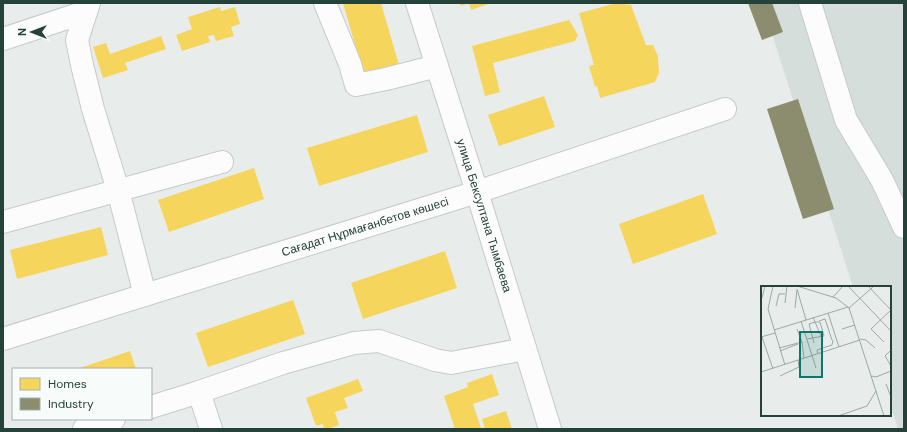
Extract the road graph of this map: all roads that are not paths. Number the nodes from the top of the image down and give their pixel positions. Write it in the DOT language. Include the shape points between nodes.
graph roads {
  1 [pos="325,3"];
  2 [pos="417,3"];
  3 [pos="810,3"];
  4 [pos="87,7"];
  5 [pos="3,39"];
  6 [pos="437,66"];
  7 [pos="725,109"];
  8 [pos="222,162"];
  9 [pos="118,190"];
  10 [pos="478,192"];
  11 [pos="3,222"];
  12 [pos="904,227"];
  13 [pos="146,295"];
  14 [pos="3,339"];
  15 [pos="525,349"];
  16 [pos="199,392"];
  17 [pos="152,407"];
  18 [pos="111,420"];
  19 [pos="84,429"];
  20 [pos="211,429"];
  21 [pos="550,429"];
  1 -- 6 [label="street" via="356,85"];
  2 -- 6 [label="street, улица Бексултана Тымбаева"];
  3 -- 12 [label="street" via="846,120 882,180"];
  4 -- 5 [label="street"];
  4 -- 9 [label="street" via="77,40 93,109"];
  6 -- 10 [label="street, улица Бексултана Тымбаева"];
  7 -- 10 [label="street, Сағадат Нұрмағанбетов көшесі"];
  8 -- 9 [label="street"];
  9 -- 11 [label="street"];
  9 -- 13 [label="street"];
  10 -- 13 [label="street, Сағадат Нұрмағанбетов көшесі"];
  10 -- 15 [label="street, улица Бексултана Тымбаева"];
  13 -- 14 [label="street, Сағадат Нұрмағанбетов көшесі"];
  15 -- 16 [label="street" via="451,363 379,341 354,343 283,363"];
  15 -- 21 [label="street, улица Бексултана Тымбаева"];
  16 -- 17 [label="street"];
  16 -- 20 [label="street"];
  18 -- 19 [label="street"];
}
